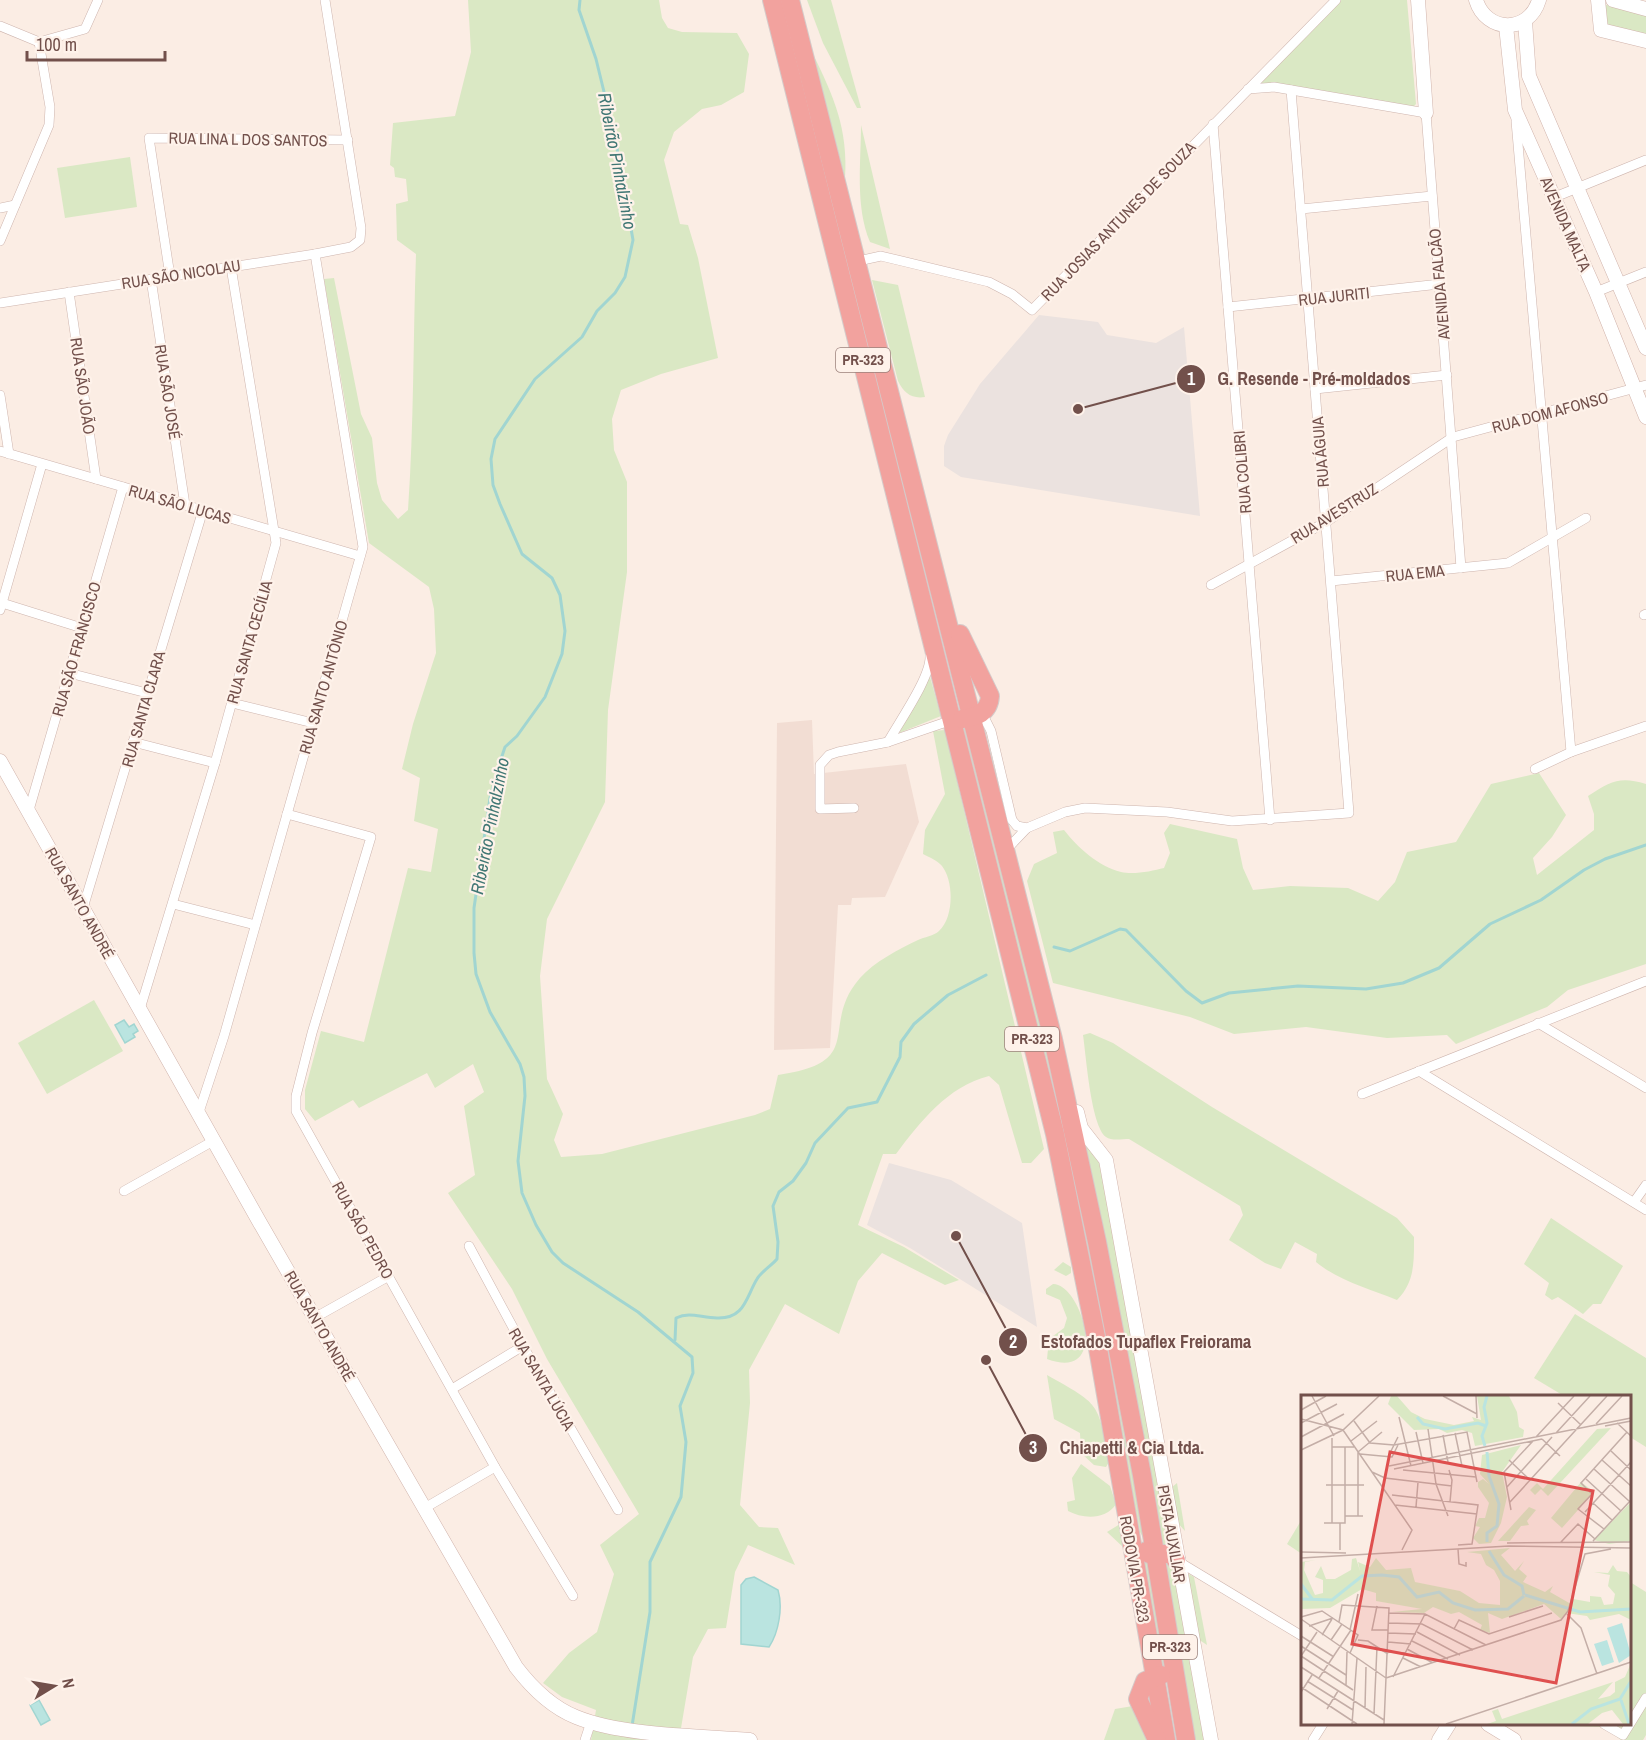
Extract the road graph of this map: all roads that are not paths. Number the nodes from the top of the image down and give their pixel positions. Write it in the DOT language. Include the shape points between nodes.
graph roads {
  1 [pos="98,0"];
  2 [pos="326,0"];
  3 [pos="772,0"];
  4 [pos="790,0"];
  5 [pos="1336,0"];
  6 [pos="1418,0"];
  7 [pos="1476,0"];
  8 [pos="1539,0"];
  9 [pos="1598,0"];
  10 [pos="1613,0"];
  11 [pos="1646,9"];
  12 [pos="1525,21"];
  13 [pos="0,26"];
  14 [pos="1506,26"];
  15 [pos="1646,41"];
  16 [pos="39,42"];
  17 [pos="1248,89"];
  18 [pos="1291,90"];
  19 [pos="1515,110"];
  20 [pos="1426,113"];
  21 [pos="1213,124"];
  22 [pos="348,140"];
  23 [pos="1646,160"];
  24 [pos="1578,187"];
  25 [pos="1432,196"];
  26 [pos="1555,197"];
  27 [pos="15,206"];
  28 [pos="0,208"];
  29 [pos="1301,209"];
  30 [pos="0,241"];
  31 [pos="315,254"];
  32 [pos="858,261"];
  33 [pos="231,267"];
  34 [pos="1646,272"];
  35 [pos="170,276"];
  36 [pos="151,279"];
  37 [pos="1618,283"];
  38 [pos="1440,284"];
  39 [pos="69,292"];
  40 [pos="1596,292"];
  41 [pos="1308,299"];
  42 [pos="0,303"];
  43 [pos="1228,307"];
  44 [pos="1646,348"];
  45 [pos="1448,375"];
  46 [pos="1640,387"];
  47 [pos="1315,389"];
  48 [pos="0,395"];
  49 [pos="1542,414"];
  50 [pos="1646,417"];
  51 [pos="1453,437"];
  52 [pos="4,453"];
  53 [pos="42,464"];
  54 [pos="96,479"];
  55 [pos="123,487"];
  56 [pos="185,505"];
  57 [pos="203,510"];
  58 [pos="1587,518"];
  59 [pos="1326,522"];
  60 [pos="275,531"];
  61 [pos="1553,537"];
  62 [pos="360,556"];
  63 [pos="1249,563"];
  64 [pos="1461,568"];
  65 [pos="1331,581"];
  66 [pos="1211,585"];
  67 [pos="1,606"];
  68 [pos="928,619"];
  69 [pos="82,628"];
  70 [pos="69,673"];
  71 [pos="147,693"];
  72 [pos="232,703"];
  73 [pos="968,717"];
  74 [pos="313,723"];
  75 [pos="1646,726"];
  76 [pos="134,742"];
  77 [pos="888,742"];
  78 [pos="1572,752"];
  79 [pos="0,761"];
  80 [pos="215,764"];
  81 [pos="1535,769"];
  82 [pos="854,808"];
  83 [pos="29,810"];
  84 [pos="287,814"];
  85 [pos="1270,820"];
  86 [pos="1027,828"];
  87 [pos="1006,850"];
  88 [pos="173,904"];
  89 [pos="83,908"];
  90 [pos="255,925"];
  91 [pos="1646,981"];
  92 [pos="140,1009"];
  93 [pos="1538,1023"];
  94 [pos="1053,1039"];
  95 [pos="1419,1071"];
  96 [pos="1646,1088"];
  97 [pos="1362,1094"];
  98 [pos="199,1112"];
  99 [pos="215,1140"];
  100 [pos="1646,1185"];
  101 [pos="124,1191"];
  102 [pos="1634,1203"];
  103 [pos="1646,1210"];
  104 [pos="469,1246"];
  105 [pos="388,1276"];
  106 [pos="316,1317"];
  107 [pos="523,1346"];
  108 [pos="452,1389"];
  109 [pos="1107,1401"];
  110 [pos="495,1467"];
  111 [pos="423,1509"];
  112 [pos="618,1510"];
  113 [pos="1167,1552"];
  114 [pos="573,1596"];
  115 [pos="1301,1635"];
  116 [pos="1154,1677"];
  117 [pos="1646,1698"];
  118 [pos="591,1722"];
  119 [pos="1631,1722"];
  120 [pos="1322,1725"];
  121 [pos="1448,1725"];
  122 [pos="1490,1725"];
  123 [pos="1606,1725"];
  124 [pos="1629,1725"];
  125 [pos="585,1740"];
  126 [pos="750,1740"];
  127 [pos="1157,1740"];
  128 [pos="1166,1740"];
  129 [pos="1185,1740"];
  130 [pos="1211,1740"];
  131 [pos="1313,1740"];
  132 [pos="1439,1740"];
  133 [pos="1514,1740"];
  1 -- 16 [label="street" via="85,29"];
  2 -- 22 [label="street"];
  3 -- 68 [label="highway, PR-323"];
  4 -- 32 [label="highway, PR-323"];
  5 -- 17 [label="street, RUA JOSIAS ANTUNES DE SOUZA"];
  6 -- 20 [label="street, AVENIDA FALCÃO"];
  7 -- 14 [label="street" via="1487,18"];
  8 -- 12 [label="street"];
  9 -- 15 [label="street" via="1601,30"];
  10 -- 11 [label="street"];
  12 -- 14 [label="street"];
  12 -- 24 [label="street, AVENIDA MALTA" via="1529,76"];
  13 -- 16 [label="street"];
  14 -- 19 [label="street, AVENIDA MALTA"];
  16 -- 27 [label="street" via="50,107 49,125"];
  17 -- 18 [label="street"];
  17 -- 21 [label="street, RUA JOSIAS ANTUNES DE SOUZA"];
  18 -- 20 [label="street"];
  18 -- 29 [label="street, RUA ÁGUIA"];
  19 -- 26 [label="street, AVENIDA MALTA"];
  19 -- 49 [label="street"];
  20 -- 25 [label="street, AVENIDA FALCÃO"];
  21 -- 32 [label="street, RUA JOSIAS ANTUNES DE SOUZA" via="1032,310 989,282 882,256"];
  21 -- 43 [label="street, RUA COLIBRI"];
  22 -- 31 [label="street, RUA SÃO NICOLAU" via="360,240 351,248"];
  22 -- 35 [label="street, RUA LINA L DOS SANTOS" via="149,138"];
  23 -- 24 [label="street"];
  24 -- 26 [label="street"];
  24 -- 37 [label="street, AVENIDA MALTA"];
  25 -- 29 [label="street"];
  25 -- 38 [label="street, AVENIDA FALCÃO"];
  26 -- 40 [label="street, AVENIDA MALTA"];
  27 -- 28 [label="street"];
  27 -- 30 [label="street"];
  29 -- 41 [label="street, RUA ÁGUIA"];
  31 -- 33 [label="street, RUA SÃO NICOLAU"];
  31 -- 62 [label="street, RUA SANTO ANTÔNIO" via="363,547"];
  32 -- 73 [label="highway, PR-323" via="916,498 963,645 990,696 990,704"];
  33 -- 35 [label="street, RUA SÃO NICOLAU"];
  33 -- 60 [label="street, RUA SANTA CECÍLIA"];
  34 -- 37 [label="street"];
  35 -- 36 [label="street, RUA SÃO NICOLAU"];
  36 -- 39 [label="street, RUA SÃO NICOLAU"];
  36 -- 56 [label="street, RUA SÃO JOSÉ"];
  37 -- 40 [label="street"];
  37 -- 44 [label="street, AVENIDA MALTA"];
  38 -- 41 [label="street, RUA JURITI"];
  38 -- 45 [label="street, AVENIDA FALCÃO"];
  39 -- 42 [label="street, RUA SÃO NICOLAU"];
  39 -- 54 [label="street, RUA SÃO JOÃO"];
  40 -- 46 [label="street, AVENIDA MALTA"];
  41 -- 43 [label="street, RUA JURITI"];
  41 -- 47 [label="street, RUA ÁGUIA"];
  43 -- 63 [label="street, RUA COLIBRI"];
  45 -- 47 [label="street"];
  45 -- 51 [label="street, AVENIDA FALCÃO"];
  46 -- 49 [label="street, RUA DOM AFONSO"];
  46 -- 50 [label="street, AVENIDA MALTA"];
  47 -- 59 [label="street, RUA ÁGUIA"];
  48 -- 52 [label="street"];
  49 -- 51 [label="street, RUA DOM AFONSO"];
  49 -- 61 [label="street"];
  51 -- 59 [label="street, RUA AVESTRUZ"];
  51 -- 64 [label="street, AVENIDA FALCÃO"];
  52 -- 53 [label="street, RUA SÃO LUCAS"];
  53 -- 54 [label="street, RUA SÃO LUCAS"];
  53 -- 67 [label="street"];
  54 -- 55 [label="street, RUA SÃO LUCAS"];
  55 -- 56 [label="street, RUA SÃO LUCAS"];
  55 -- 69 [label="street, RUA SÃO FRANCISCO"];
  56 -- 57 [label="street, RUA SÃO LUCAS"];
  57 -- 60 [label="street, RUA SÃO LUCAS"];
  57 -- 71 [label="street, RUA SANTA CLARA"];
  58 -- 61 [label="street"];
  59 -- 63 [label="street, RUA AVESTRUZ"];
  59 -- 65 [label="street, RUA ÁGUIA"];
  60 -- 62 [label="street, RUA SÃO LUCAS"];
  60 -- 72 [label="street, RUA SANTA CECÍLIA" via="276,543"];
  61 -- 64 [label="street, RUA EMA" via="1508,563"];
  61 -- 78 [label="street"];
  62 -- 74 [label="street, RUA SANTO ANTÔNIO"];
  63 -- 66 [label="street, RUA AVESTRUZ"];
  63 -- 85 [label="street, RUA COLIBRI"];
  64 -- 65 [label="street, RUA EMA"];
  65 -- 85 [label="street, RUA ÁGUIA" via="1349,813"];
  67 -- 69 [label="street"];
  68 -- 73 [label="highway" via="960,714"];
  68 -- 77 [label="street" via="930,663"];
  69 -- 70 [label="street, RUA SÃO FRANCISCO"];
  70 -- 71 [label="street"];
  70 -- 83 [label="street, RUA SÃO FRANCISCO"];
  71 -- 76 [label="street, RUA SANTA CLARA"];
  72 -- 74 [label="street"];
  72 -- 80 [label="street, RUA SANTA CECÍLIA"];
  73 -- 77 [label="street"];
  73 -- 86 [label="street" via="991,731 1012,820"];
  73 -- 87 [label="highway, PR-323"];
  73 -- 109 [label="highway, PR-323"];
  74 -- 84 [label="street, RUA SANTO ANTÔNIO"];
  75 -- 78 [label="street"];
  76 -- 80 [label="street"];
  76 -- 89 [label="street, RUA SANTA CLARA"];
  77 -- 82 [label="street" via="838,752 820,765 820,809"];
  78 -- 81 [label="street"];
  79 -- 83 [label="street, RUA SANTO ANDRÉ"];
  80 -- 88 [label="street, RUA SANTA CECÍLIA"];
  83 -- 89 [label="street, RUA SANTO ANDRÉ"];
  84 -- 90 [label="street, RUA SANTO ANTÔNIO"];
  84 -- 105 [label="street, RUA SÃO PEDRO" via="371,837 295,1101 296,1112"];
  85 -- 86 [label="street" via="1232,821 1167,812 1085,808"];
  86 -- 87 [label="street"];
  87 -- 94 [label="highway, PR-323"];
  88 -- 90 [label="street"];
  88 -- 92 [label="street, RUA SANTA CECÍLIA"];
  89 -- 92 [label="street, RUA SANTO ANDRÉ"];
  90 -- 98 [label="street, RUA SANTO ANTÔNIO"];
  91 -- 93 [label="street"];
  92 -- 98 [label="street, RUA SANTO ANDRÉ"];
  93 -- 95 [label="street"];
  93 -- 96 [label="street"];
  94 -- 113 [label="highway, PR-323"];
  94 -- 113 [label="street, PISTA AUXILIAR" via="1067,1065 1081,1128 1106,1160"];
  95 -- 97 [label="street"];
  95 -- 102 [label="street"];
  98 -- 99 [label="street, RUA SANTO ANDRÉ"];
  99 -- 101 [label="street"];
  99 -- 106 [label="street, RUA SANTO ANDRÉ"];
  100 -- 102 [label="street"];
  102 -- 103 [label="street"];
  104 -- 107 [label="street, RUA SANTA LÚCIA"];
  105 -- 106 [label="street"];
  105 -- 108 [label="street, RUA SÃO PEDRO"];
  106 -- 111 [label="street, RUA SANTO ANDRÉ"];
  107 -- 108 [label="street"];
  107 -- 112 [label="street, RUA SANTA LÚCIA"];
  108 -- 110 [label="street, RUA SÃO PEDRO"];
  109 -- 113 [label="highway" via="1140,1542 1149,1554"];
  109 -- 116 [label="highway, RODOVIA PR-323 / PR-323"];
  110 -- 111 [label="street"];
  110 -- 114 [label="street, RUA SÃO PEDRO"];
  111 -- 118 [label="street, RUA SANTO ANDRÉ" via="516,1668 544,1697"];
  113 -- 115 [label="street"];
  113 -- 129 [label="highway, RODOVIA PR-323 / PR-323"];
  113 -- 130 [label="street, PISTA AUXILIAR"];
  116 -- 127 [label="highway" via="1145,1681 1138,1699"];
  116 -- 128 [label="highway, RODOVIA PR-323 / PR-323"];
  116 -- 129 [label="highway" via="1163,1675 1171,1681"];
  117 -- 119 [label="street"];
  118 -- 125 [label="street"];
  118 -- 126 [label="street, RUA SANTO ANDRÉ"];
  120 -- 131 [label="street"];
  121 -- 132 [label="street"];
  122 -- 133 [label="street"];
  123 -- 124 [label="street" via="1623,1735"];
}
